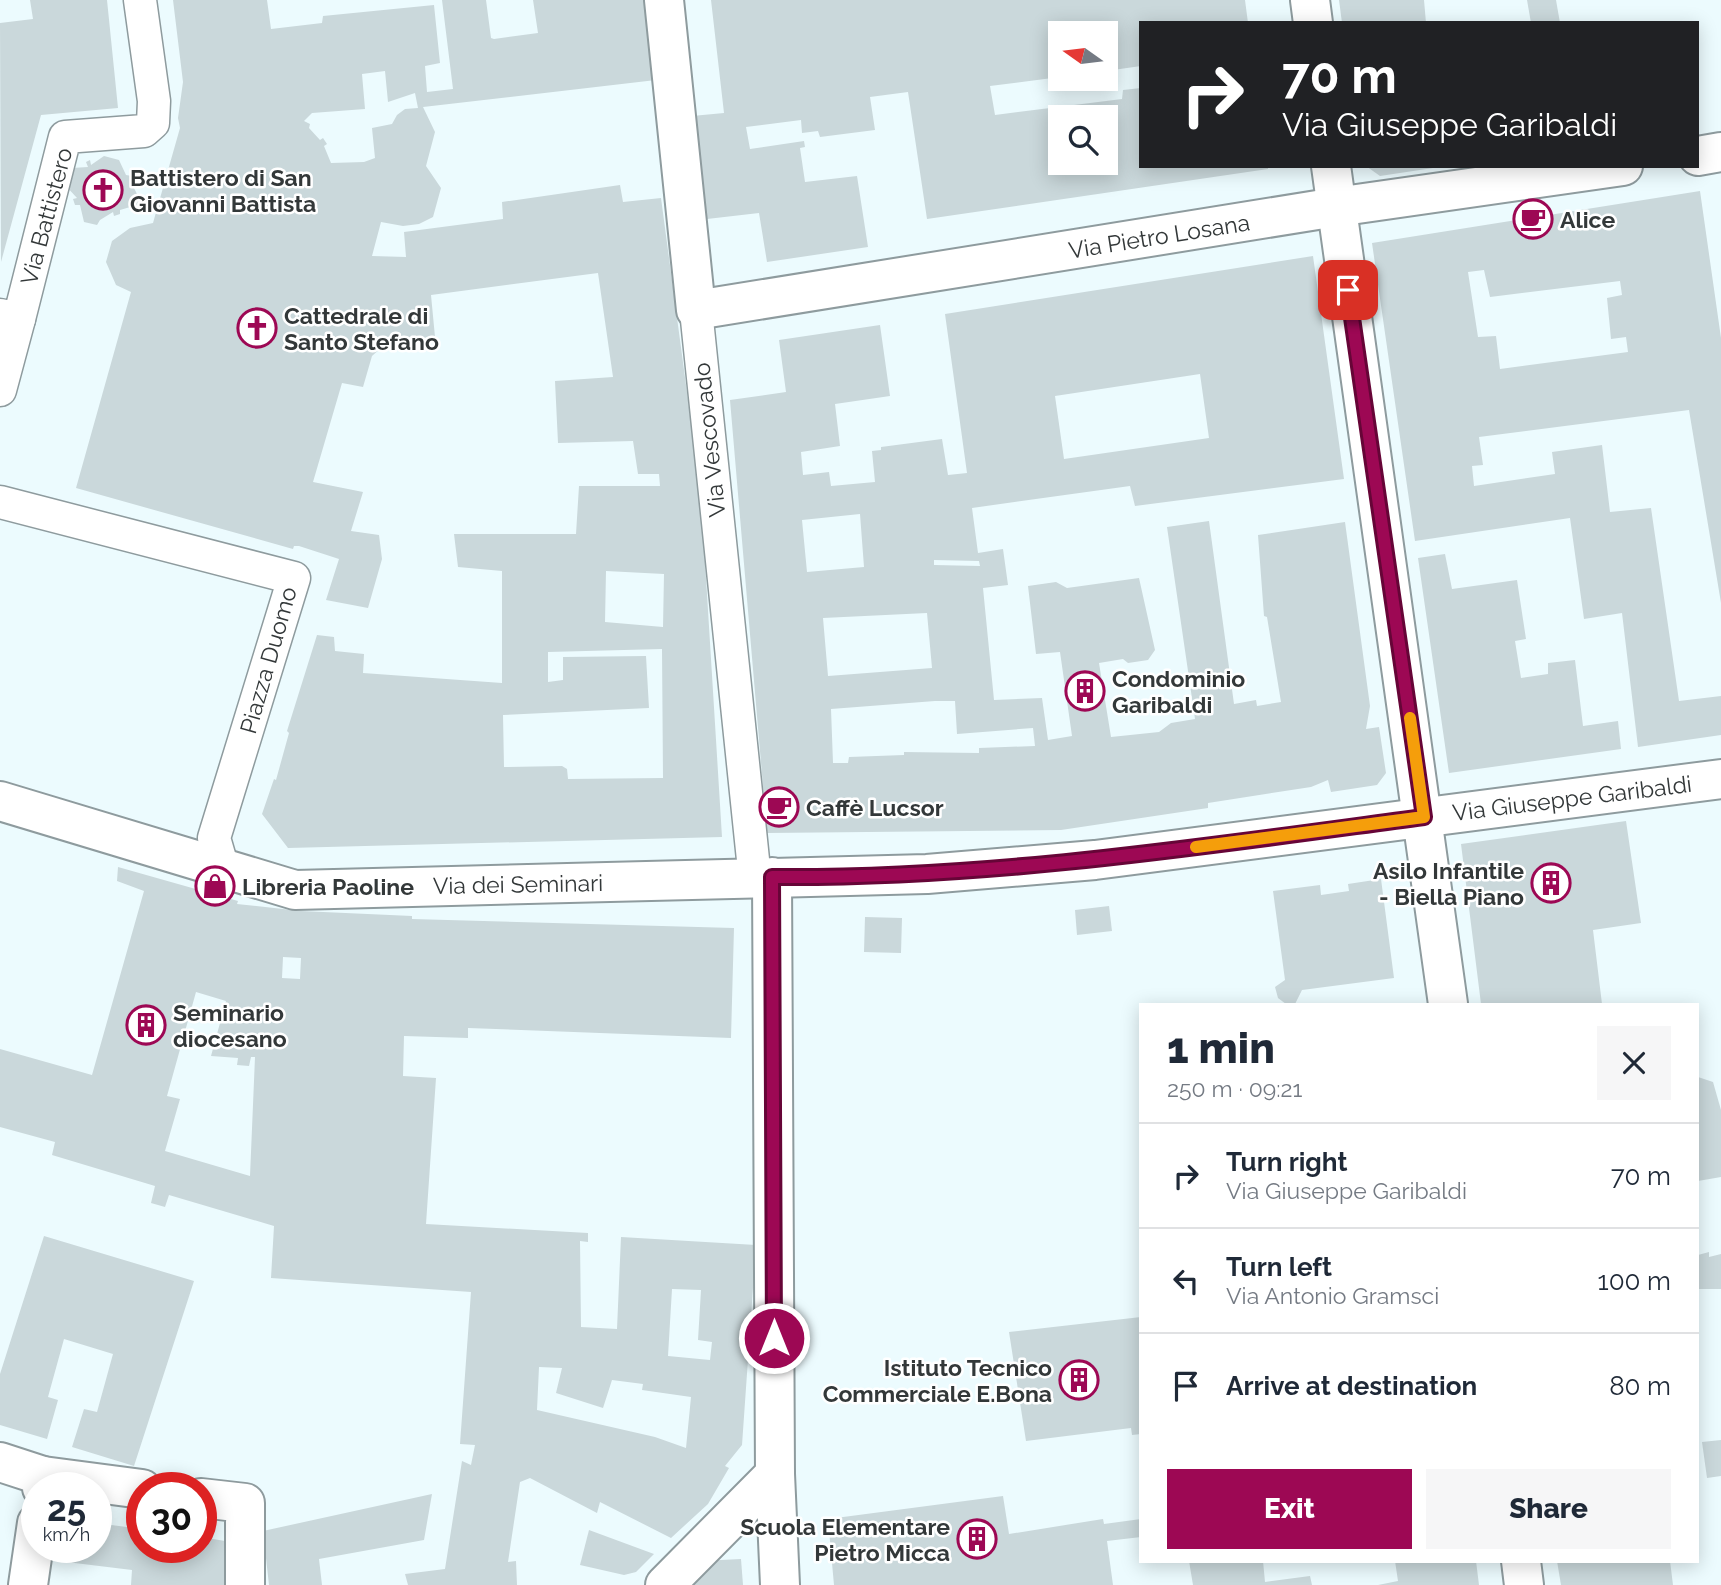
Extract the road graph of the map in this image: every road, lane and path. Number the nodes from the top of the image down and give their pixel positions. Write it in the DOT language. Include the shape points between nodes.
graph roads {
  1 [pos="140,0"];
  2 [pos="664,0"];
  3 [pos="1310,0"];
  4 [pos="1313,21"];
  5 [pos="1721,152"];
  6 [pos="1699,156"];
  7 [pos="1331,168"];
  8 [pos="1609,168"];
  9 [pos="1336,207"];
  10 [pos="696,310"];
  11 [pos="10,317"];
  12 [pos="0,390"];
  13 [pos="0,502"];
  14 [pos="1721,779"];
  15 [pos="0,801"];
  16 [pos="1424,817"];
  17 [pos="223,869"];
  18 [pos="763,878"];
  19 [pos="1448,1003"];
  20 [pos="0,1462"];
  21 [pos="22,1472"];
  22 [pos="775,1474"];
  23 [pos="217,1499"];
  24 [pos="31,1563"];
  25 [pos="1521,1563"];
  26 [pos="28,1585"];
  27 [pos="245,1585"];
  28 [pos="665,1585"];
  29 [pos="780,1585"];
  30 [pos="1524,1585"];
  1 -- 11 [label="street, Via Battistero" via="153,123 144,131 65,137"];
  2 -- 10 [label="street, Via Vescovado"];
  3 -- 4 [label="street"];
  5 -- 6 [label="street"];
  7 -- 9 [label="street"];
  8 -- 9 [label="street, Via Pietro Losana"];
  9 -- 10 [label="street, Via Pietro Losana"];
  9 -- 16 [label="street"];
  10 -- 18 [label="street, Via Vescovado"];
  11 -- 12 [label="street"];
  13 -- 17 [label="street, Piazza Duomo" via="294,578 214,838"];
  14 -- 16 [label="street, Via Giuseppe Garibaldi"];
  15 -- 17 [label="street, Via dei Seminari"];
  16 -- 18 [label="street, Via Giuseppe Garibaldi" via="1095,860 927,874"];
  16 -- 19 [label="street"];
  17 -- 18 [label="street, Via dei Seminari" via="295,890"];
  18 -- 22 [label="street"];
  20 -- 21 [label="street"];
  22 -- 28 [label="street"];
  22 -- 29 [label="street"];
  23 -- 27 [label="street" via="245,1503"];
  24 -- 26 [label="street"];
  25 -- 30 [label="street"];
}
